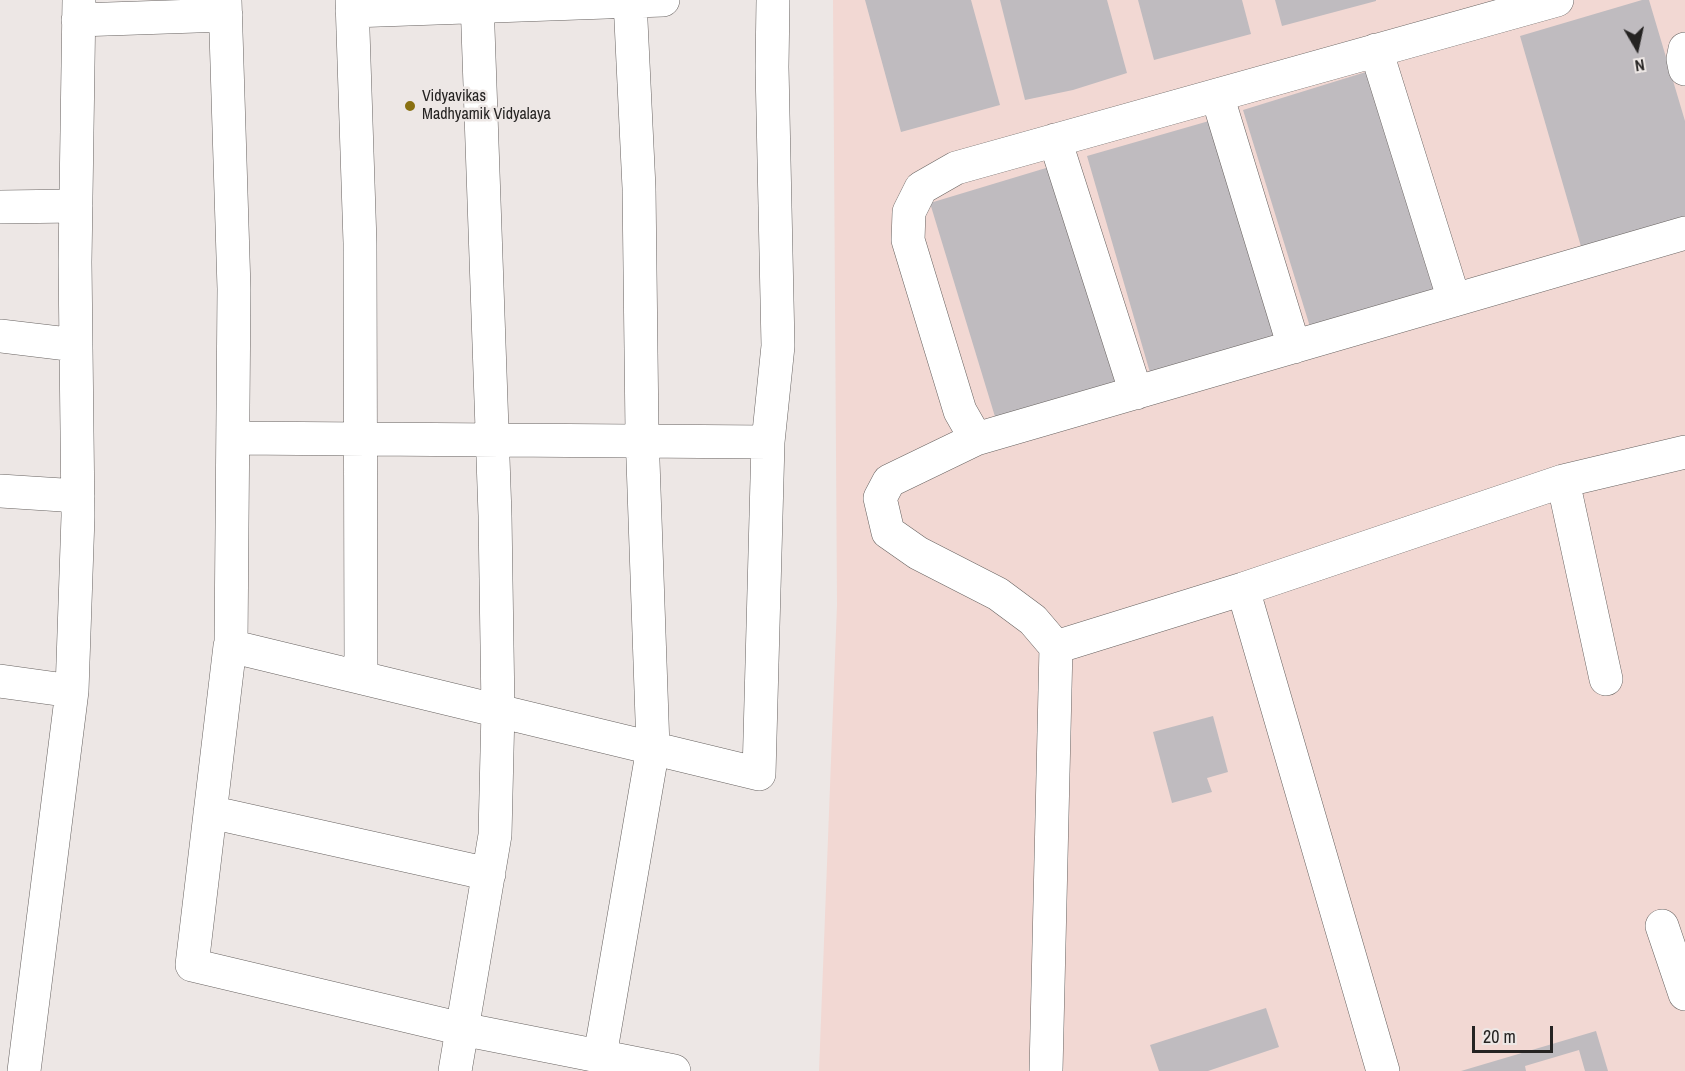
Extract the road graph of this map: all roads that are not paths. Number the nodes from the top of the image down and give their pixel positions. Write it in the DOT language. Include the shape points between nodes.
graph roads {
  1 [pos="663,0"];
  2 [pos="773,0"];
  3 [pos="1557,0"];
  4 [pos="630,1"];
  5 [pos="478,3"];
  6 [pos="352,6"];
  7 [pos="226,7"];
  8 [pos="79,10"];
  9 [pos="1685,49"];
  10 [pos="1377,50"];
  11 [pos="1685,69"];
  12 [pos="1217,95"];
  13 [pos="1055,140"];
  14 [pos="76,206"];
  15 [pos="0,207"];
  16 [pos="1685,233"];
  17 [pos="1454,300"];
  18 [pos="0,336"];
  19 [pos="76,345"];
  20 [pos="1293,346"];
  21 [pos="1136,393"];
  22 [pos="233,438"];
  23 [pos="360,439"];
  24 [pos="976,439"];
  25 [pos="492,440"];
  26 [pos="643,441"];
  27 [pos="768,442"];
  28 [pos="1685,452"];
  29 [pos="1563,481"];
  30 [pos="0,491"];
  31 [pos="78,496"];
  32 [pos="1243,589"];
  33 [pos="231,645"];
  34 [pos="1056,647"];
  35 [pos="361,677"];
  36 [pos="1606,679"];
  37 [pos="0,681"];
  38 [pos="72,691"];
  39 [pos="498,710"];
  40 [pos="653,748"];
  41 [pos="210,812"];
  42 [pos="489,874"];
  43 [pos="1662,926"];
  44 [pos="1685,994"];
  45 [pos="462,1029"];
  46 [pos="600,1056"];
  47 [pos="24,1071"];
  48 [pos="455,1071"];
  49 [pos="674,1071"];
  50 [pos="1046,1071"];
  51 [pos="1383,1071"];
  1 -- 4 [label="street"];
  2 -- 27 [label="street" via="778,346"];
  3 -- 10 [label="street"];
  4 -- 5 [label="street"];
  4 -- 26 [label="street" via="639,188"];
  5 -- 6 [label="street"];
  5 -- 25 [label="street"];
  6 -- 23 [label="street" via="360,243"];
  7 -- 8 [label="street"];
  7 -- 22 [label="street" via="234,289"];
  8 -- 14 [label="street"];
  9 -- 11 [label="street"];
  10 -- 12 [label="street"];
  10 -- 17 [label="street"];
  12 -- 13 [label="street"];
  12 -- 20 [label="street"];
  13 -- 21 [label="street"];
  13 -- 24 [label="street" via="956,168 921,188 909,212 908,240 960,411"];
  14 -- 15 [label="street"];
  14 -- 19 [label="street"];
  16 -- 17 [label="street"];
  17 -- 20 [label="street"];
  18 -- 19 [label="street"];
  19 -- 31 [label="street"];
  20 -- 21 [label="street"];
  21 -- 24 [label="street"];
  22 -- 23 [label="street"];
  22 -- 33 [label="street"];
  23 -- 25 [label="street"];
  23 -- 35 [label="street"];
  24 -- 34 [label="street" via="889,481 880,498 888,532 918,553 998,594 1033,620"];
  25 -- 26 [label="street"];
  25 -- 39 [label="street"];
  26 -- 27 [label="street"];
  26 -- 40 [label="street"];
  27 -- 40 [label="street" via="759,774"];
  28 -- 29 [label="street"];
  29 -- 32 [label="street"];
  29 -- 36 [label="street"];
  30 -- 31 [label="street"];
  31 -- 38 [label="street"];
  32 -- 34 [label="street"];
  32 -- 51 [label="street"];
  33 -- 35 [label="street"];
  33 -- 41 [label="street"];
  34 -- 50 [label="street"];
  35 -- 39 [label="street"];
  37 -- 38 [label="street"];
  38 -- 47 [label="street"];
  39 -- 40 [label="street"];
  39 -- 42 [label="street" via="495,835"];
  40 -- 46 [label="street"];
  41 -- 42 [label="street"];
  41 -- 45 [label="street" via="192,965"];
  42 -- 45 [label="street"];
  43 -- 44 [label="street"];
  45 -- 46 [label="street"];
  45 -- 48 [label="street"];
  46 -- 49 [label="street"];
}
